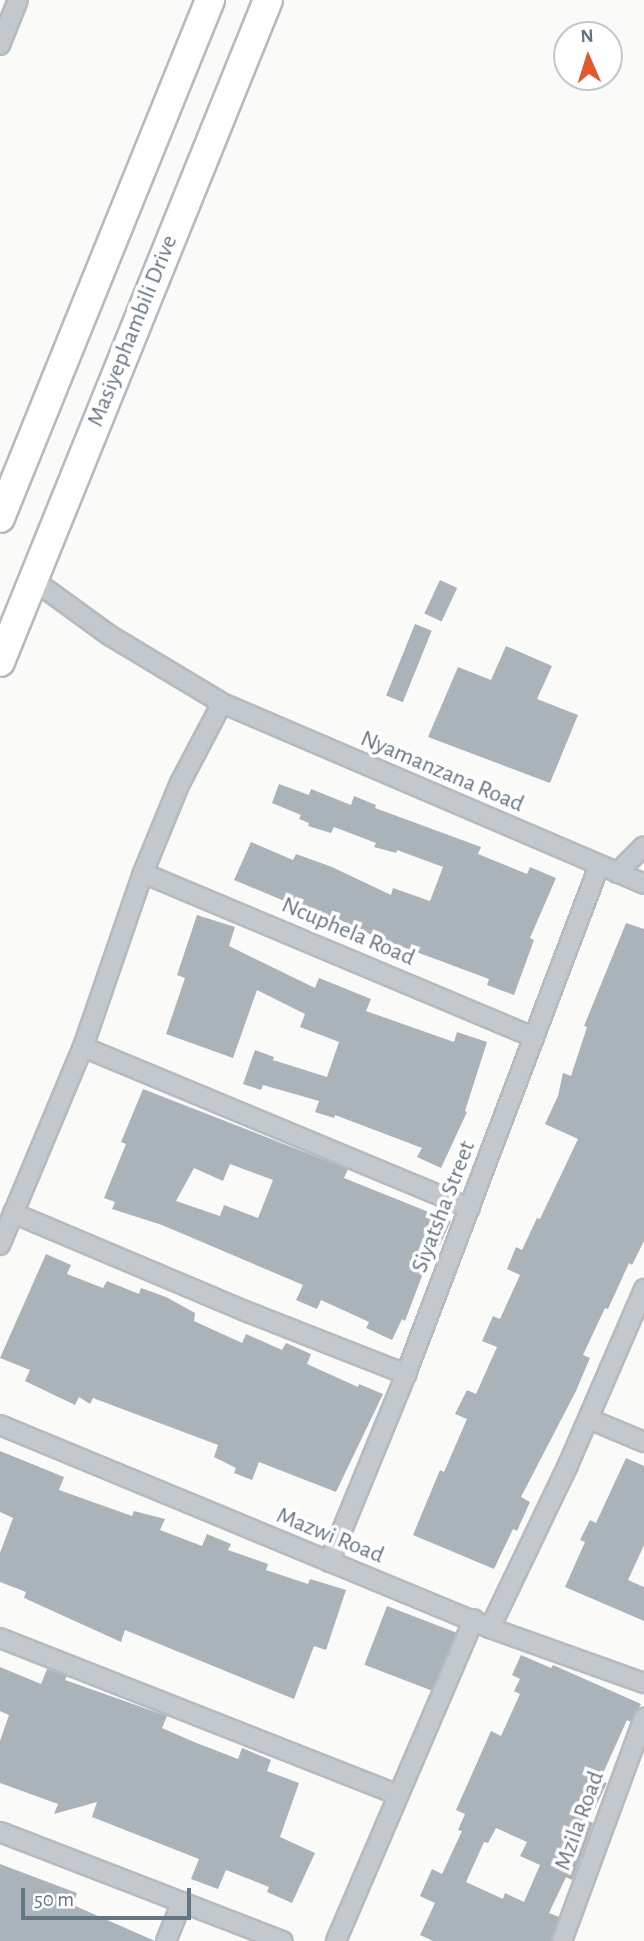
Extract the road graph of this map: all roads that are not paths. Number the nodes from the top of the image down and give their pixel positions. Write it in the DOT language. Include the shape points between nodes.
graph roads {
  1 [pos="18,0"];
  2 [pos="210,0"];
  3 [pos="268,0"];
  4 [pos="0,45"];
  5 [pos="0,518"];
  6 [pos="32,579"];
  7 [pos="0,662"];
  8 [pos="222,703"];
  9 [pos="644,845"];
  10 [pos="599,866"];
  11 [pos="143,873"];
  12 [pos="617,873"];
  13 [pos="644,884"];
  14 [pos="534,1037"];
  15 [pos="83,1047"];
  16 [pos="470,1208"];
  17 [pos="13,1213"];
  18 [pos="0,1245"];
  19 [pos="644,1289"];
  20 [pos="406,1374"];
  21 [pos="589,1419"];
  22 [pos="0,1425"];
  23 [pos="644,1443"];
  24 [pos="329,1562"];
  25 [pos="474,1619"];
  26 [pos="490,1628"];
  27 [pos="0,1638"];
  28 [pos="644,1683"];
  29 [pos="644,1717"];
  30 [pos="398,1795"];
  31 [pos="0,1832"];
  32 [pos="182,1902"];
  33 [pos="166,1941"];
  34 [pos="283,1941"];
  35 [pos="336,1941"];
  36 [pos="562,1941"];
  1 -- 4 [label="street"];
  2 -- 5 [label="main road"];
  3 -- 6 [label="main road, Masiyephambili Drive"];
  6 -- 7 [label="main road, Masiyephambili Drive"];
  6 -- 8 [label="street, Nyamanzana Road" via="109,635"];
  8 -- 10 [label="street, Nyamanzana Road"];
  8 -- 11 [label="street" via="180,783"];
  9 -- 12 [label="street"];
  10 -- 12 [label="street, Nyamanzana Road"];
  10 -- 14 [label="street, Siyatsha Street"];
  11 -- 14 [label="street, Ncuphela Road"];
  11 -- 15 [label="street"];
  12 -- 13 [label="street, Nyamanzana Road"];
  14 -- 16 [label="street, Siyatsha Street"];
  15 -- 16 [label="street"];
  15 -- 17 [label="street"];
  16 -- 20 [label="street, Siyatsha Street"];
  17 -- 18 [label="street"];
  17 -- 20 [label="street"];
  19 -- 21 [label="street"];
  20 -- 24 [label="street, Siyatsha Street"];
  21 -- 23 [label="street"];
  21 -- 26 [label="street"];
  22 -- 24 [label="street, Mazwi Road"];
  24 -- 25 [label="street, Mazwi Road"];
  25 -- 26 [label="street, Mazwi Road"];
  25 -- 30 [label="street"];
  26 -- 28 [label="street, Mazwi Road"];
  27 -- 30 [label="street"];
  29 -- 36 [label="street, Mzila Road"];
  30 -- 35 [label="street"];
  31 -- 32 [label="street"];
  32 -- 33 [label="street"];
  32 -- 34 [label="street"];
}
